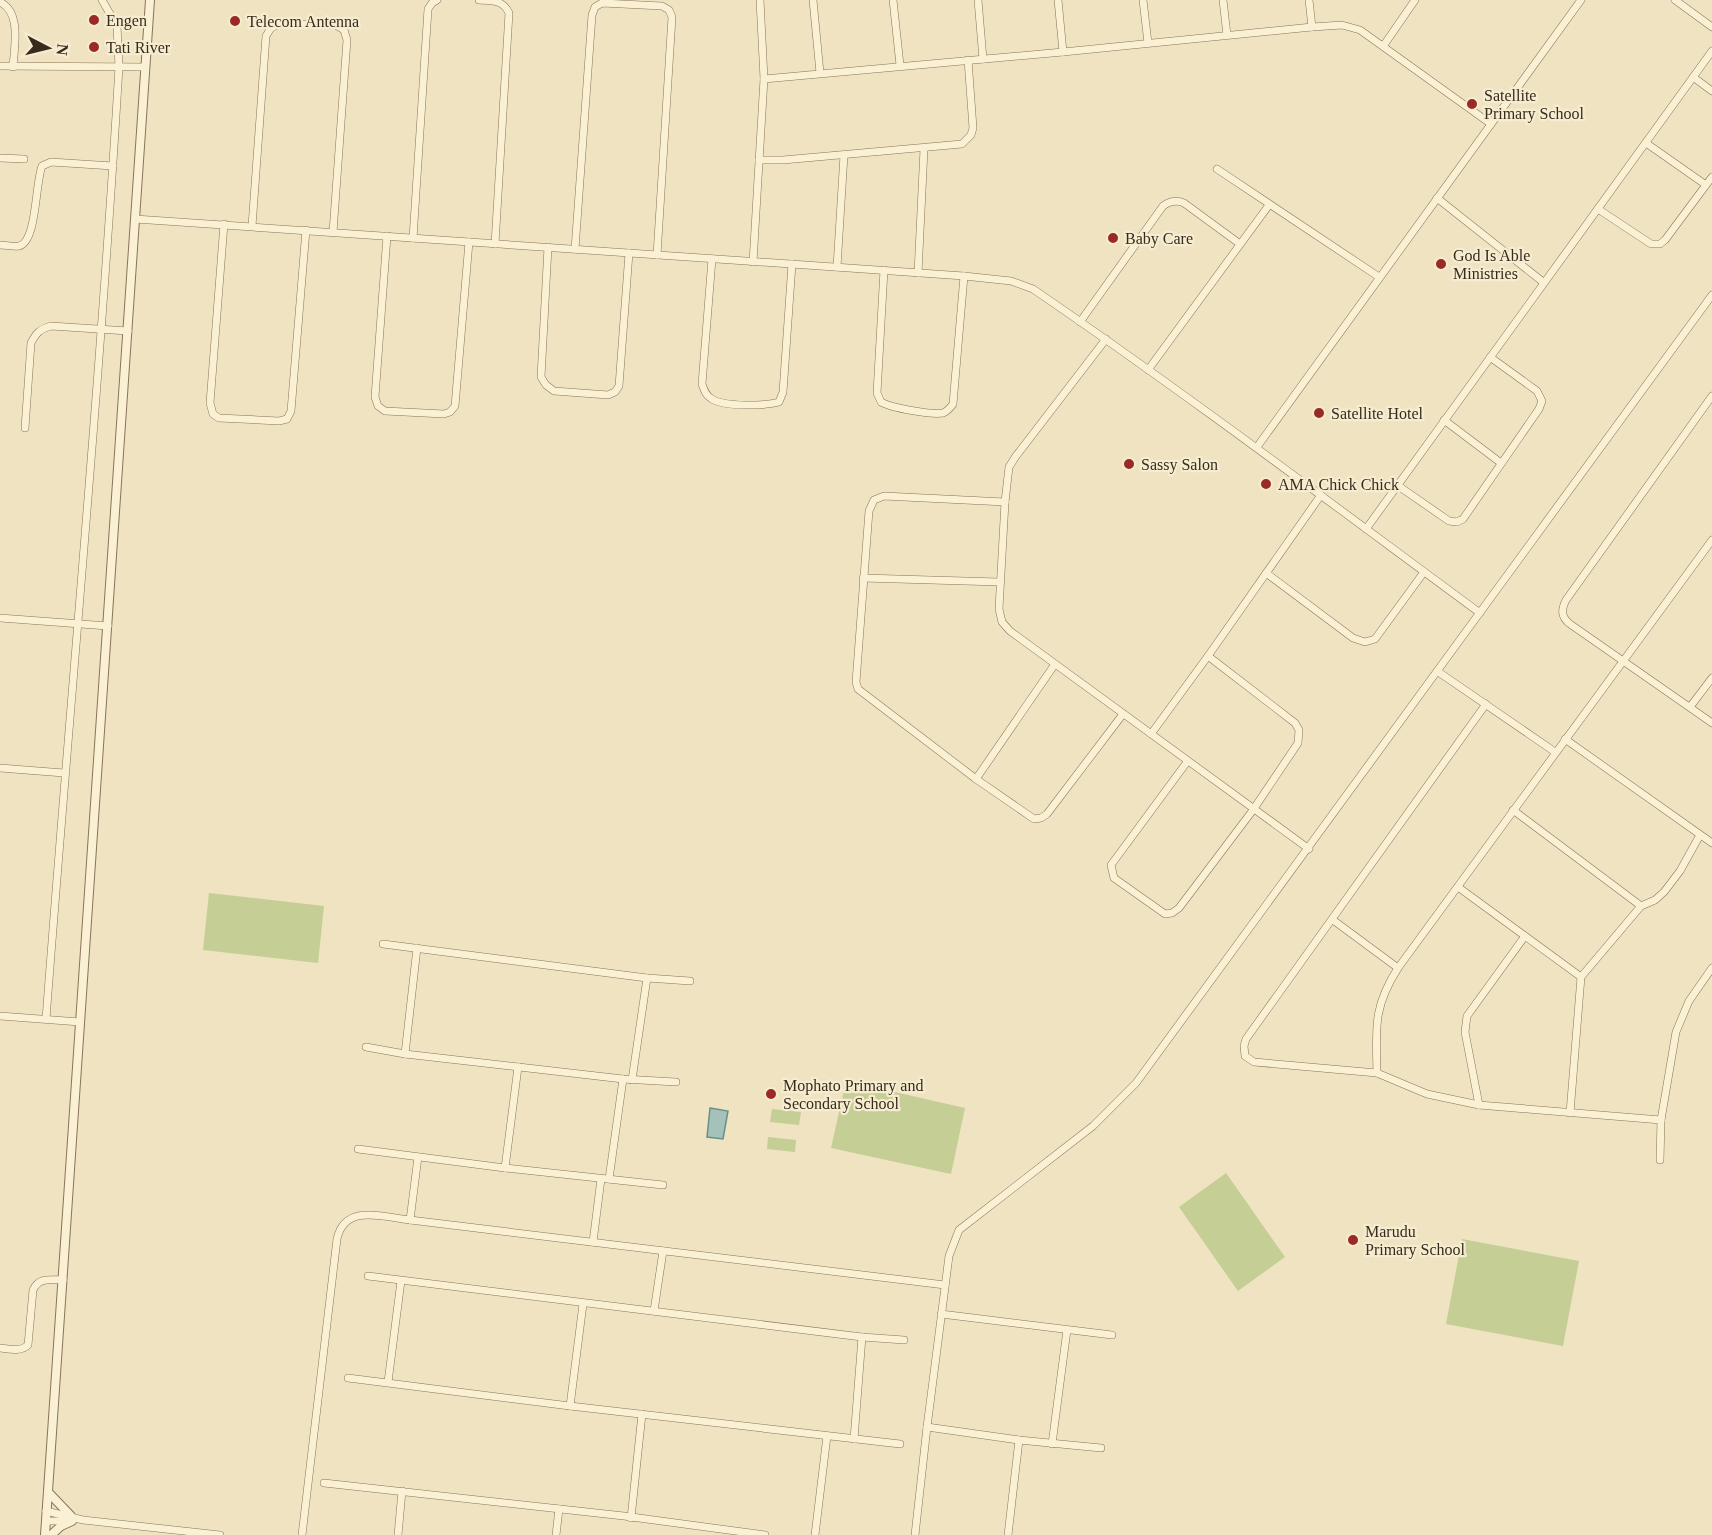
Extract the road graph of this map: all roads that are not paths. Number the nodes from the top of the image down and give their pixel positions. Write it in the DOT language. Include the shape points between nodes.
graph roads {
  1 [pos="102,0"];
  2 [pos="150,0"];
  3 [pos="438,0"];
  4 [pos="479,0"];
  5 [pos="760,0"];
  6 [pos="813,0"];
  7 [pos="893,0"];
  8 [pos="978,0"];
  9 [pos="1059,0"];
  10 [pos="1143,0"];
  11 [pos="1223,0"];
  12 [pos="1309,0"];
  13 [pos="1414,0"];
  14 [pos="1581,0"];
  15 [pos="1674,0"];
  16 [pos="0,2"];
  17 [pos="1312,27"];
  18 [pos="1712,27"];
  19 [pos="1227,35"];
  20 [pos="1148,43"];
  21 [pos="1384,45"];
  22 [pos="1712,51"];
  23 [pos="1063,52"];
  24 [pos="983,59"];
  25 [pos="968,60"];
  26 [pos="0,66"];
  27 [pos="900,66"];
  28 [pos="13,67"];
  29 [pos="119,67"];
  30 [pos="146,67"];
  31 [pos="820,73"];
  32 [pos="1693,77"];
  33 [pos="764,79"];
  34 [pos="1712,91"];
  35 [pos="1491,124"];
  36 [pos="1646,143"];
  37 [pos="924,149"];
  38 [pos="844,155"];
  39 [pos="0,158"];
  40 [pos="24,159"];
  41 [pos="759,160"];
  42 [pos="113,166"];
  43 [pos="1217,169"];
  44 [pos="1712,177"];
  45 [pos="1706,185"];
  46 [pos="1437,198"];
  47 [pos="1269,205"];
  48 [pos="1598,208"];
  49 [pos="135,219"];
  50 [pos="224,224"];
  51 [pos="252,226"];
  52 [pos="306,230"];
  53 [pos="333,232"];
  54 [pos="387,236"];
  55 [pos="413,238"];
  56 [pos="469,242"];
  57 [pos="495,244"];
  58 [pos="1240,244"];
  59 [pos="0,245"];
  60 [pos="548,247"];
  61 [pos="576,249"];
  62 [pos="630,253"];
  63 [pos="657,255"];
  64 [pos="712,259"];
  65 [pos="753,262"];
  66 [pos="792,264"];
  67 [pos="837,267"];
  68 [pos="884,270"];
  69 [pos="918,273"];
  70 [pos="964,276"];
  71 [pos="1379,277"];
  72 [pos="1543,282"];
  73 [pos="1712,295"];
  74 [pos="1080,322"];
  75 [pos="100,329"];
  76 [pos="128,331"];
  77 [pos="1106,339"];
  78 [pos="1490,357"];
  79 [pos="1148,369"];
  80 [pos="1712,396"];
  81 [pos="1444,420"];
  82 [pos="25,428"];
  83 [pos="1257,447"];
  84 [pos="1501,462"];
  85 [pos="1397,485"];
  86 [pos="1321,495"];
  87 [pos="1005,502"];
  88 [pos="1366,529"];
  89 [pos="1712,540"];
  90 [pos="1424,572"];
  91 [pos="1266,573"];
  92 [pos="863,578"];
  93 [pos="999,582"];
  94 [pos="1480,613"];
  95 [pos="0,618"];
  96 [pos="79,624"];
  97 [pos="108,626"];
  98 [pos="1208,656"];
  99 [pos="1623,662"];
  100 [pos="1055,664"];
  101 [pos="1437,671"];
  102 [pos="1712,678"];
  103 [pos="1486,704"];
  104 [pos="1690,707"];
  105 [pos="1123,714"];
  106 [pos="1712,723"];
  107 [pos="1151,734"];
  108 [pos="1565,739"];
  109 [pos="1555,752"];
  110 [pos="1187,762"];
  111 [pos="0,768"];
  112 [pos="64,772"];
  113 [pos="976,779"];
  114 [pos="1253,810"];
  115 [pos="1513,810"];
  116 [pos="1700,835"];
  117 [pos="1712,843"];
  118 [pos="1309,849"];
  119 [pos="1458,886"];
  120 [pos="1641,906"];
  121 [pos="1333,920"];
  122 [pos="1525,936"];
  123 [pos="382,944"];
  124 [pos="417,948"];
  125 [pos="1398,968"];
  126 [pos="1712,968"];
  127 [pos="1581,977"];
  128 [pos="647,978"];
  129 [pos="690,981"];
  130 [pos="0,1016"];
  131 [pos="46,1019"];
  132 [pos="80,1022"];
  133 [pos="366,1047"];
  134 [pos="405,1054"];
  135 [pos="518,1067"];
  136 [pos="1377,1073"];
  137 [pos="622,1079"];
  138 [pos="632,1080"];
  139 [pos="676,1082"];
  140 [pos="1479,1105"];
  141 [pos="1570,1113"];
  142 [pos="1661,1120"];
  143 [pos="358,1149"];
  144 [pos="418,1157"];
  145 [pos="1660,1160"];
  146 [pos="504,1168"];
  147 [pos="601,1179"];
  148 [pos="609,1179"];
  149 [pos="663,1185"];
  150 [pos="410,1220"];
  151 [pos="593,1242"];
  152 [pos="663,1251"];
  153 [pos="368,1276"];
  154 [pos="63,1280"];
  155 [pos="401,1281"];
  156 [pos="945,1285"];
  157 [pos="583,1304"];
  158 [pos="654,1311"];
  159 [pos="941,1314"];
  160 [pos="1068,1330"];
  161 [pos="1112,1335"];
  162 [pos="862,1337"];
  163 [pos="904,1340"];
  164 [pos="0,1348"];
  165 [pos="348,1378"];
  166 [pos="388,1382"];
  167 [pos="570,1406"];
  168 [pos="642,1414"];
  169 [pos="927,1428"];
  170 [pos="827,1436"];
  171 [pos="854,1439"];
  172 [pos="1019,1440"];
  173 [pos="900,1444"];
  174 [pos="1052,1444"];
  175 [pos="1101,1448"];
  176 [pos="324,1483"];
  177 [pos="402,1491"];
  178 [pos="48,1492"];
  179 [pos="559,1509"];
  180 [pos="46,1511"];
  181 [pos="631,1518"];
  182 [pos="71,1519"];
  183 [pos="46,1521"];
  184 [pos="45,1535"];
  185 [pos="51,1535"];
  186 [pos="220,1535"];
  187 [pos="302,1535"];
  188 [pos="398,1535"];
  189 [pos="556,1535"];
  190 [pos="765,1535"];
  191 [pos="815,1535"];
  192 [pos="915,1535"];
  193 [pos="1008,1535"];
  1 -- 29 [label="street" via="117,26"];
  2 -- 30 [label="street"];
  3 -- 55 [label="street" via="428,9"];
  4 -- 57 [label="street" via="497,1 509,13"];
  5 -- 33 [label="street"];
  6 -- 31 [label="street"];
  7 -- 27 [label="street"];
  8 -- 24 [label="street"];
  9 -- 23 [label="street"];
  10 -- 20 [label="street"];
  11 -- 19 [label="street"];
  12 -- 17 [label="street"];
  13 -- 21 [label="street"];
  14 -- 35 [label="street"];
  15 -- 18 [label="street"];
  16 -- 28 [label="street" via="12,13 15,25"];
  17 -- 19 [label="street"];
  17 -- 21 [label="street" via="1354,27"];
  19 -- 20 [label="street"];
  20 -- 23 [label="street"];
  21 -- 35 [label="street"];
  22 -- 32 [label="street"];
  23 -- 24 [label="street"];
  24 -- 25 [label="street"];
  25 -- 27 [label="street"];
  25 -- 37 [label="street" via="971,135 962,144"];
  26 -- 28 [label="street"];
  27 -- 31 [label="street"];
  28 -- 29 [label="street"];
  29 -- 30 [label="street"];
  29 -- 42 [label="street"];
  30 -- 49 [label="street"];
  31 -- 33 [label="street"];
  32 -- 34 [label="street"];
  32 -- 36 [label="street"];
  33 -- 41 [label="street"];
  35 -- 46 [label="street"];
  36 -- 45 [label="street"];
  36 -- 48 [label="street"];
  37 -- 38 [label="street"];
  37 -- 69 [label="street"];
  38 -- 41 [label="street"];
  38 -- 67 [label="street"];
  39 -- 40 [label="street"];
  41 -- 65 [label="street"];
  42 -- 59 [label="street" via="51,162 42,166 28,240 20,246"];
  42 -- 75 [label="street"];
  43 -- 47 [label="street"];
  44 -- 45 [label="street"];
  45 -- 48 [label="street" via="1660,244 1651,244"];
  46 -- 71 [label="street"];
  46 -- 72 [label="street"];
  47 -- 58 [label="street"];
  47 -- 71 [label="street"];
  48 -- 72 [label="street"];
  49 -- 50 [label="street"];
  49 -- 76 [label="street"];
  50 -- 51 [label="street"];
  50 -- 52 [label="street" via="210,403 213,414 219,418 279,422 291,411"];
  51 -- 52 [label="street"];
  51 -- 53 [label="street" via="266,36 279,24 336,25 344,30 347,40"];
  52 -- 53 [label="street"];
  53 -- 54 [label="street"];
  54 -- 55 [label="street"];
  54 -- 56 [label="street" via="375,397 385,411 444,414 455,406"];
  55 -- 56 [label="street"];
  56 -- 57 [label="street"];
  57 -- 60 [label="street"];
  58 -- 74 [label="street" via="1184,203 1168,202"];
  58 -- 79 [label="street"];
  60 -- 61 [label="street"];
  60 -- 62 [label="street" via="541,377 554,391 608,395 619,386"];
  61 -- 62 [label="street"];
  61 -- 63 [label="street" via="592,15 602,3 662,6 672,17"];
  62 -- 63 [label="street"];
  63 -- 64 [label="street"];
  64 -- 65 [label="street"];
  64 -- 66 [label="street" via="702,384 711,399 720,403 779,402 783,392"];
  65 -- 66 [label="street"];
  66 -- 67 [label="street"];
  67 -- 68 [label="street"];
  68 -- 69 [label="street"];
  68 -- 70 [label="street" via="877,393 889,407 941,413 953,404"];
  69 -- 70 [label="street"];
  70 -- 74 [label="street" via="1022,284"];
  71 -- 83 [label="street"];
  72 -- 78 [label="street"];
  73 -- 94 [label="street"];
  74 -- 77 [label="street"];
  75 -- 76 [label="street"];
  75 -- 82 [label="street" via="51,326 36,334 31,342"];
  75 -- 96 [label="street"];
  76 -- 97 [label="street"];
  77 -- 79 [label="street"];
  77 -- 87 [label="street" via="1009,467"];
  78 -- 81 [label="street"];
  78 -- 84 [label="street" via="1537,391 1542,399"];
  79 -- 83 [label="street"];
  80 -- 99 [label="street" via="1563,604 1562,616 1567,622"];
  81 -- 84 [label="street"];
  81 -- 85 [label="street"];
  83 -- 86 [label="street"];
  84 -- 85 [label="street" via="1463,519 1457,522 1449,521"];
  85 -- 88 [label="street"];
  86 -- 88 [label="street"];
  86 -- 91 [label="street"];
  87 -- 92 [label="street" via="884,496 874,500 869,511"];
  87 -- 93 [label="street"];
  88 -- 90 [label="street"];
  89 -- 99 [label="street"];
  90 -- 91 [label="street" via="1377,636 1365,642 1353,638"];
  90 -- 94 [label="street"];
  91 -- 98 [label="street"];
  92 -- 93 [label="street"];
  92 -- 113 [label="street" via="858,689"];
  93 -- 100 [label="street" via="1002,622"];
  94 -- 101 [label="street"];
  95 -- 96 [label="street"];
  96 -- 97 [label="street"];
  96 -- 112 [label="street"];
  97 -- 132 [label="street"];
  98 -- 107 [label="street"];
  98 -- 114 [label="street" via="1299,730 1297,747"];
  99 -- 104 [label="street"];
  99 -- 108 [label="street"];
  100 -- 105 [label="street"];
  100 -- 113 [label="street"];
  101 -- 103 [label="street"];
  101 -- 118 [label="street"];
  102 -- 104 [label="street"];
  103 -- 109 [label="street"];
  103 -- 121 [label="street"];
  104 -- 106 [label="street"];
  105 -- 107 [label="street"];
  105 -- 113 [label="street" via="1041,818 1031,818"];
  107 -- 110 [label="street"];
  108 -- 109 [label="street"];
  108 -- 116 [label="street"];
  109 -- 115 [label="street"];
  110 -- 114 [label="street"];
  110 -- 114 [label="street" via="1113,861 1112,874 1118,881 1165,914 1172,913"];
  111 -- 112 [label="street"];
  112 -- 131 [label="street"];
  114 -- 118 [label="street"];
  115 -- 119 [label="street"];
  115 -- 120 [label="street"];
  116 -- 117 [label="street"];
  116 -- 120 [label="street" via="1664,892"];
  118 -- 156 [label="street" via="1136,1083 1093,1126 959,1230 951,1246"];
  119 -- 122 [label="street"];
  119 -- 125 [label="street"];
  120 -- 127 [label="street"];
  121 -- 125 [label="street"];
  121 -- 136 [label="street" via="1246,1039 1244,1052 1254,1062"];
  122 -- 127 [label="street"];
  122 -- 140 [label="street" via="1467,1016 1465,1032"];
  123 -- 124 [label="street"];
  124 -- 128 [label="street"];
  124 -- 134 [label="street"];
  125 -- 136 [label="street" via="1379,1007"];
  126 -- 142 [label="street" via="1689,1001 1676,1032"];
  127 -- 141 [label="street"];
  128 -- 129 [label="street"];
  128 -- 138 [label="street"];
  130 -- 131 [label="street"];
  131 -- 132 [label="street"];
  132 -- 154 [label="street"];
  133 -- 134 [label="street"];
  134 -- 135 [label="street"];
  135 -- 137 [label="street"];
  135 -- 146 [label="street"];
  136 -- 140 [label="street" via="1427,1094"];
  137 -- 138 [label="street"];
  137 -- 148 [label="street"];
  138 -- 139 [label="street"];
  140 -- 141 [label="street"];
  141 -- 142 [label="street"];
  142 -- 145 [label="street"];
  143 -- 144 [label="street"];
  144 -- 146 [label="street"];
  144 -- 150 [label="street"];
  146 -- 147 [label="street"];
  147 -- 148 [label="street"];
  147 -- 151 [label="street"];
  148 -- 149 [label="street"];
  150 -- 151 [label="street"];
  150 -- 187 [label="street" via="363,1215 346,1220 340,1229"];
  151 -- 152 [label="street"];
  152 -- 156 [label="street"];
  152 -- 158 [label="street"];
  153 -- 155 [label="street"];
  154 -- 164 [label="street" via="36,1283 26,1347"];
  154 -- 178 [label="street"];
  155 -- 157 [label="street"];
  155 -- 166 [label="street"];
  156 -- 159 [label="street"];
  157 -- 158 [label="street"];
  157 -- 167 [label="street"];
  158 -- 162 [label="street"];
  159 -- 160 [label="street"];
  159 -- 169 [label="street"];
  160 -- 161 [label="street"];
  160 -- 174 [label="street"];
  162 -- 163 [label="street"];
  162 -- 171 [label="street"];
  165 -- 166 [label="street"];
  166 -- 167 [label="street"];
  167 -- 168 [label="street"];
  168 -- 170 [label="street"];
  168 -- 181 [label="street"];
  169 -- 172 [label="street"];
  169 -- 192 [label="street"];
  170 -- 171 [label="street"];
  170 -- 191 [label="street"];
  171 -- 173 [label="street"];
  172 -- 174 [label="street"];
  172 -- 193 [label="street"];
  174 -- 175 [label="street"];
  176 -- 177 [label="street"];
  177 -- 179 [label="street"];
  177 -- 188 [label="street"];
  178 -- 180 [label="street"];
  178 -- 182 [label="street"];
  179 -- 181 [label="street"];
  179 -- 189 [label="street"];
  180 -- 182 [label="street"];
  180 -- 183 [label="street"];
  181 -- 190 [label="street"];
  182 -- 183 [label="street"];
  182 -- 185 [label="street"];
  182 -- 186 [label="street"];
  183 -- 184 [label="street"];
}
